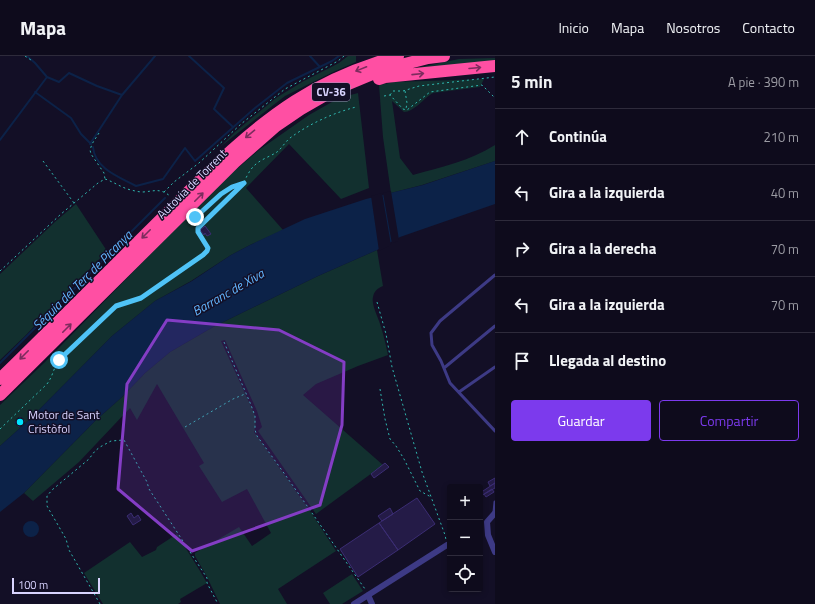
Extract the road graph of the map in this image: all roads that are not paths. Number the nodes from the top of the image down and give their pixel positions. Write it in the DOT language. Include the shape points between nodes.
graph roads {
  1 [pos="398,56"];
  2 [pos="444,56"];
  3 [pos="495,66"];
  4 [pos="235,162"];
  5 [pos="495,275"];
  6 [pos="495,326"];
  7 [pos="495,367"];
  8 [pos="444,368"];
  9 [pos="0,379"];
  10 [pos="459,392"];
  11 [pos="0,395"];
  12 [pos="495,431"];
  13 [pos="495,502"];
  14 [pos="495,514"];
  15 [pos="447,544"];
  16 [pos="495,552"];
  17 [pos="368,595"];
  18 [pos="354,604"];
  19 [pos="372,604"];
  1 -- 9 [label="highway, Autovia de Torrent / CV-36, one-way" via="328,82 269,119 227,154"];
  2 -- 4 [label="highway, Autovia de Torrent / CV-36" via="382,70 334,90 276,126"];
  4 -- 3 [label="highway, one-way" via="303,112 336,94 385,77"];
  11 -- 4 [label="highway, Autovia de Torrent / CV-36, one-way"];
  5 -- 8 [label="lane" via="440,321 431,333 432,345"];
  6 -- 8 [label="lane"];
  7 -- 10 [label="lane"];
  8 -- 10 [label="lane" via="450,383"];
  10 -- 12 [label="lane"];
  13 -- 14 [label="lane"];
  14 -- 16 [label="street" via="487,522 488,535"];
  15 -- 17 [label="street"];
  17 -- 18 [label="street"];
  17 -- 19 [label="street"];
}
